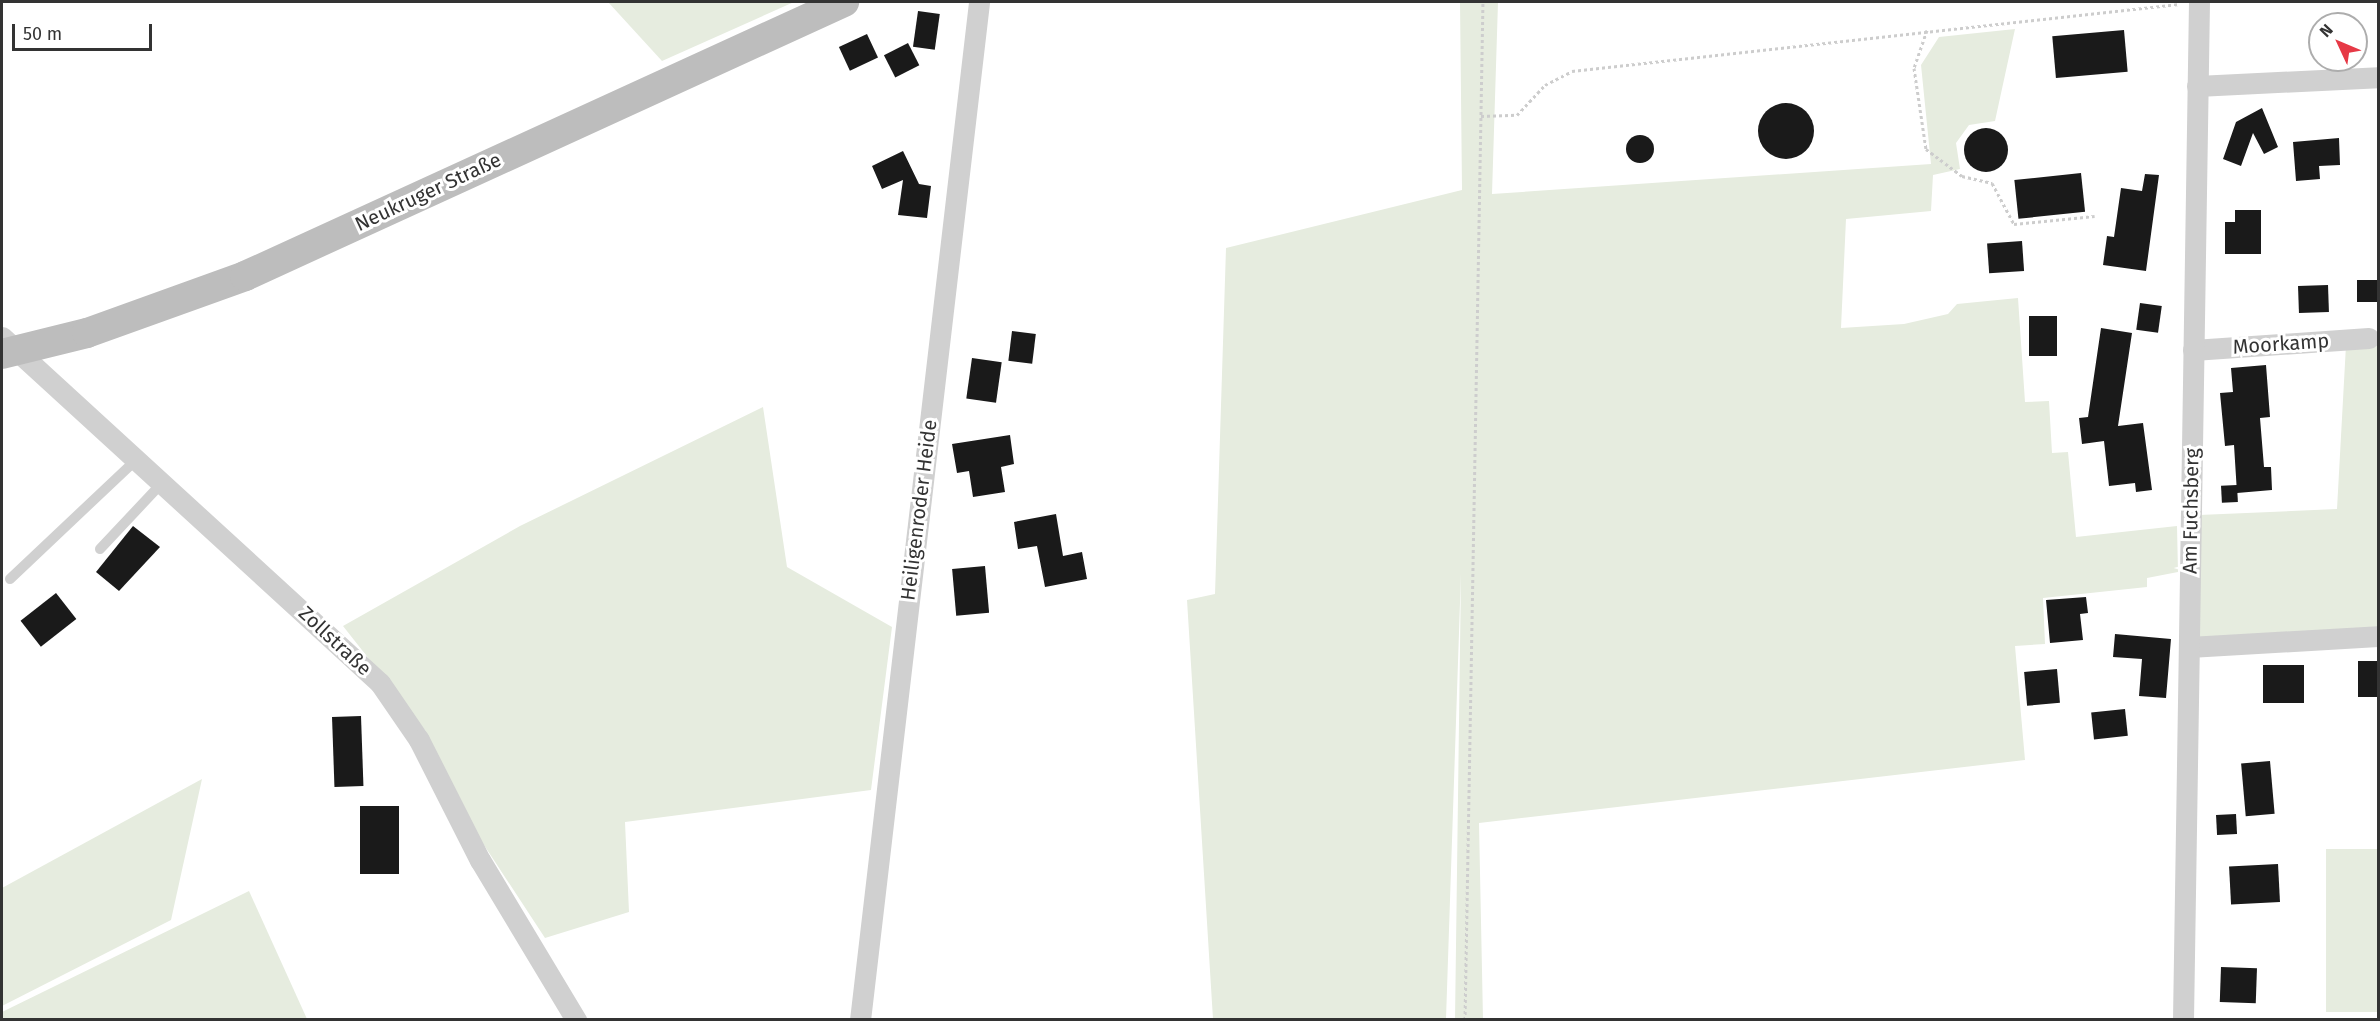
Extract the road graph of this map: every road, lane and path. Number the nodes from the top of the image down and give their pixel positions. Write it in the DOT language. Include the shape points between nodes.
graph roads {
  1 [pos="844,2"];
  2 [pos="979,2"];
  3 [pos="1483,2"];
  4 [pos="2199,3"];
  5 [pos="1927,30"];
  6 [pos="2379,78"];
  7 [pos="2197,86"];
  8 [pos="1481,116"];
  9 [pos="2095,216"];
  10 [pos="2369,338"];
  11 [pos="7,347"];
  12 [pos="2193,350"];
  13 [pos="137,459"];
  14 [pos="162,483"];
  15 [pos="100,549"];
  16 [pos="10,579"];
  17 [pos="2379,636"];
  18 [pos="2189,647"];
  19 [pos="576,1020"];
  20 [pos="860,1020"];
  21 [pos="1465,1020"];
  22 [pos="2183,1020"];
  1 -- 11 [label="street, Neukruger Straße" via="245,276 97,330"];
  2 -- 20 [label="street, Heiligenroder Heide"];
  3 -- 8 [label="path"];
  4 -- 5 [label="path" via="2125,6"];
  4 -- 7 [label="street, Am Fuchsberg"];
  5 -- 8 [label="path" via="1572,72 1545,85 1517,115"];
  5 -- 9 [label="path" via="1914,68 1926,149 1962,176 1992,183 2014,224"];
  6 -- 7 [label="street"];
  7 -- 12 [label="street, Am Fuchsberg"];
  8 -- 21 [label="path"];
  10 -- 12 [label="street, Moorkamp"];
  11 -- 13 [label="street, Zollstraße"];
  12 -- 18 [label="street, Am Fuchsberg"];
  13 -- 14 [label="street, Zollstraße"];
  13 -- 16 [label="lane"];
  14 -- 15 [label="lane"];
  14 -- 19 [label="street, Zollstraße" via="380,682 418,740 480,860"];
  17 -- 18 [label="street"];
  18 -- 22 [label="street, Am Fuchsberg"];
}
